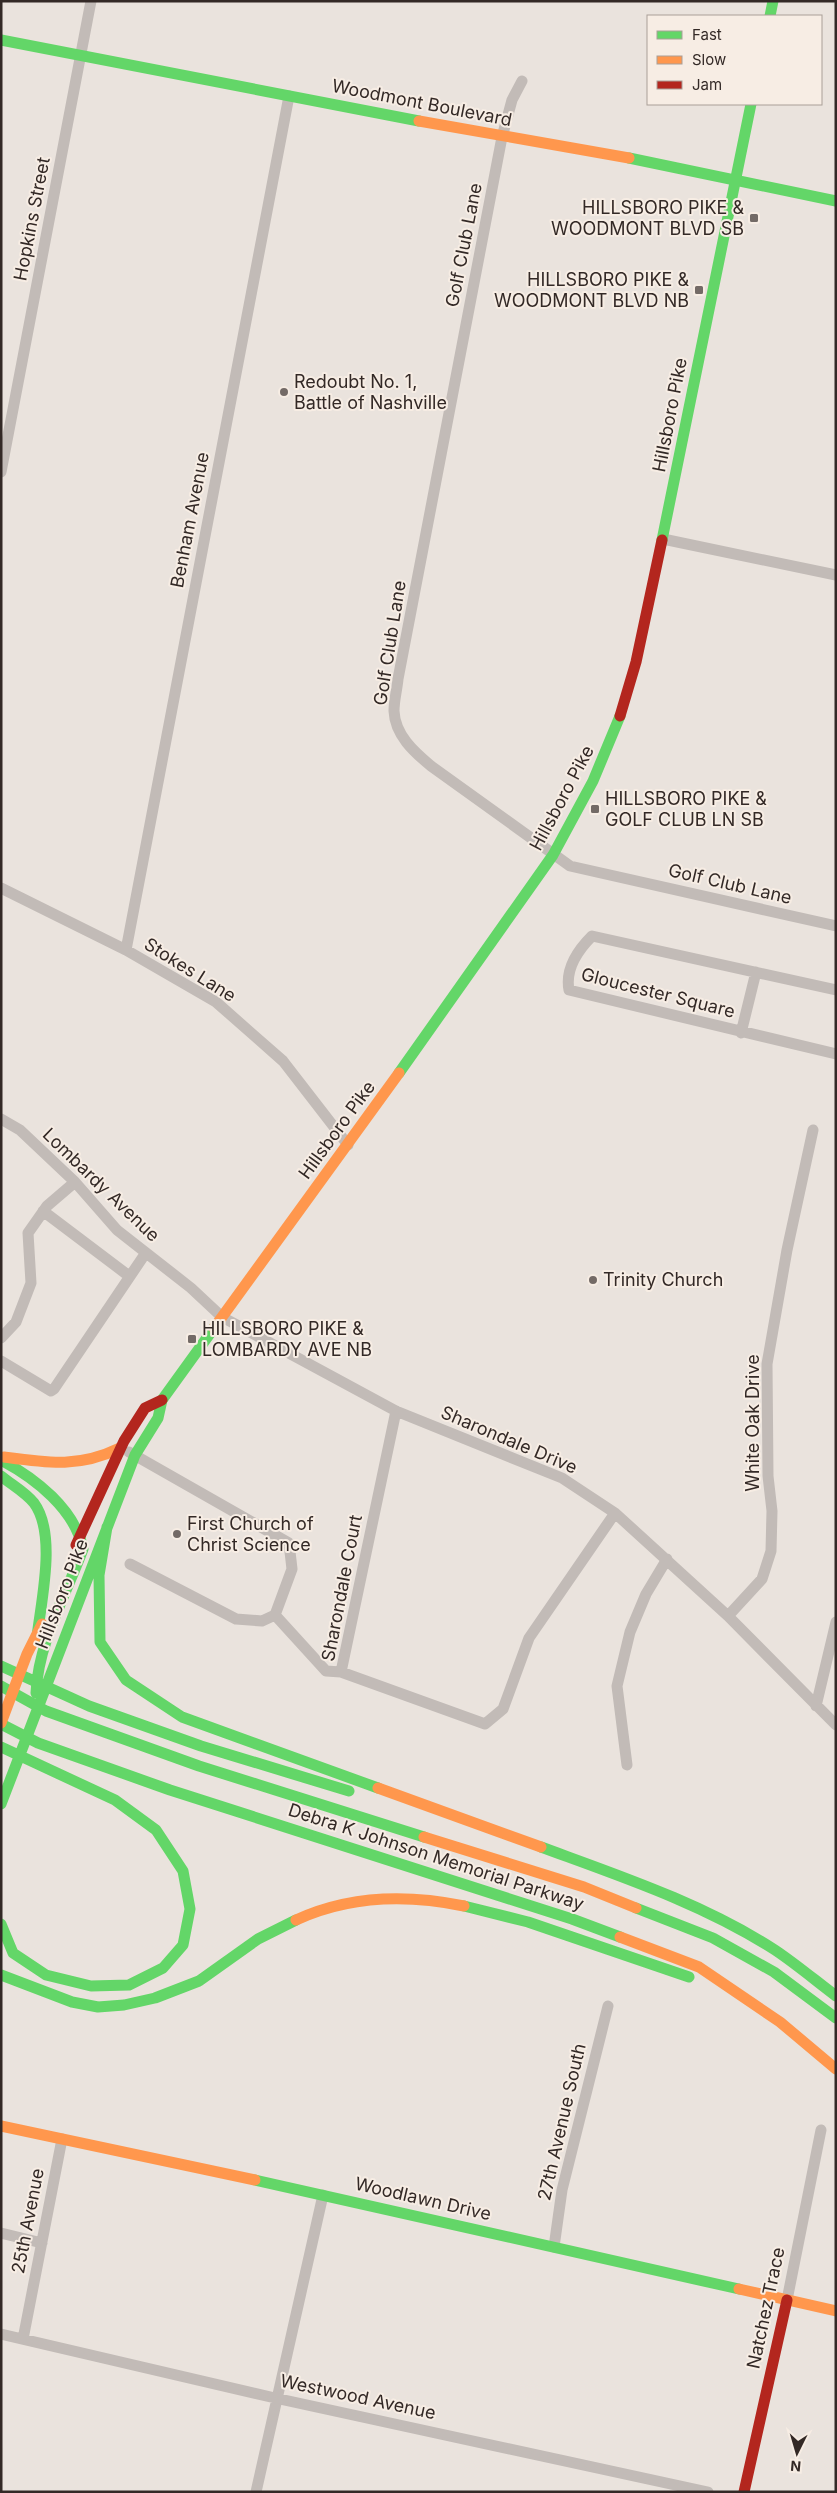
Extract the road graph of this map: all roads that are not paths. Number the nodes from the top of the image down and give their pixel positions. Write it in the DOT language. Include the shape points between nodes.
graph roads {
  1 [pos="91,1"];
  2 [pos="773,1"];
  3 [pos="770,15"];
  4 [pos="1,40"];
  5 [pos="81,55"];
  6 [pos="522,81"];
  7 [pos="289,96"];
  8 [pos="751,105"];
  9 [pos="502,137"];
  10 [pos="734,179"];
  11 [pos="836,200"];
  12 [pos="1,472"];
  13 [pos="664,539"];
  14 [pos="836,575"];
  15 [pos="554,855"];
  16 [pos="1,888"];
  17 [pos="836,926"];
  18 [pos="126,950"];
  19 [pos="756,972"];
  20 [pos="836,990"];
  21 [pos="741,1033"];
  22 [pos="836,1054"];
  23 [pos="1,1119"];
  24 [pos="813,1130"];
  25 [pos="348,1145"];
  26 [pos="75,1182"];
  27 [pos="43,1211"];
  28 [pos="145,1254"];
  29 [pos="132,1273"];
  30 [pos="222,1317"];
  31 [pos="1,1338"];
  32 [pos="1,1361"];
  33 [pos="162,1400"];
  34 [pos="396,1411"];
  35 [pos="120,1448"];
  36 [pos="135,1455"];
  37 [pos="1,1458"];
  38 [pos="1,1476"];
  39 [pos="615,1514"];
  40 [pos="106,1527"];
  41 [pos="80,1534"];
  42 [pos="668,1560"];
  43 [pos="130,1564"];
  44 [pos="274,1615"];
  45 [pos="728,1616"];
  46 [pos="836,1622"];
  47 [pos="37,1636"];
  48 [pos="1,1666"];
  49 [pos="341,1672"];
  50 [pos="1,1686"];
  51 [pos="816,1706"];
  52 [pos="37,1707"];
  53 [pos="1,1723"];
  54 [pos="836,1725"];
  55 [pos="1,1747"];
  56 [pos="627,1765"];
  57 [pos="1,1804"];
  58 [pos="621,1876"];
  59 [pos="1,1924"];
  60 [pos="4,1970"];
  61 [pos="836,1996"];
  62 [pos="608,2006"];
  63 [pos="836,2018"];
  64 [pos="780,2022"];
  65 [pos="836,2069"];
  66 [pos="1,2126"];
  67 [pos="821,2130"];
  68 [pos="62,2139"];
  69 [pos="323,2195"];
  70 [pos="1,2233"];
  71 [pos="42,2243"];
  72 [pos="554,2247"];
  73 [pos="787,2300"];
  74 [pos="836,2311"];
  75 [pos="1,2334"];
  76 [pos="23,2339"];
  77 [pos="275,2398"];
  78 [pos="256,2492"];
  79 [pos="708,2492"];
  80 [pos="744,2492"];
  1 -- 5 [label="street, Hopkins Street"];
  2 -- 3 [label="main road"];
  4 -- 5 [label="main road, Woodmont Boulevard"];
  5 -- 7 [label="main road, Woodmont Boulevard"];
  5 -- 12 [label="street, Hopkins Street"];
  6 -- 9 [label="street, Golf Club Lane" via="512,100"];
  7 -- 9 [label="main road, Woodmont Boulevard"];
  7 -- 18 [label="street, Benham Avenue"];
  8 -- 10 [label="main road, Hillsboro Pike"];
  9 -- 10 [label="main road, Woodmont Boulevard"];
  9 -- 15 [label="street, Golf Club Lane" via="394,712 400,733 413,750"];
  10 -- 11 [label="main road, Woodmont Boulevard"];
  10 -- 13 [label="main road, Hillsboro Pike"];
  13 -- 14 [label="street"];
  13 -- 15 [label="main road, Hillsboro Pike" via="626,701 606,755"];
  15 -- 17 [label="street, Golf Club Lane" via="570,866"];
  15 -- 25 [label="main road, Hillsboro Pike"];
  16 -- 18 [label="street, Stokes Lane"];
  18 -- 25 [label="street, Stokes Lane" via="216,1002 283,1061"];
  19 -- 20 [label="street, Gloucester Square"];
  19 -- 21 [label="street"];
  19 -- 21 [label="street, Gloucester Square" via="592,936 579,949 569,974 569,990"];
  21 -- 22 [label="street, Gloucester Square"];
  23 -- 26 [label="street, Lombardy Avenue" via="20,1130"];
  24 -- 45 [label="street, White Oak Drive" via="767,1364 771,1551 762,1579"];
  25 -- 30 [label="main road, Hillsboro Pike"];
  26 -- 27 [label="street"];
  26 -- 28 [label="street, Lombardy Avenue" via="117,1230"];
  27 -- 29 [label="street"];
  27 -- 31 [label="street" via="28,1233 31,1283 16,1322"];
  28 -- 29 [label="street"];
  28 -- 30 [label="street, Lombardy Avenue" via="191,1288"];
  29 -- 32 [label="street" via="51,1391"];
  30 -- 33 [label="main road, Hillsboro Pike"];
  30 -- 34 [label="street, Sharondale Drive"];
  33 -- 35 [label="main road, Hillsboro Pike" via="145,1408"];
  33 -- 36 [label="main road, Hillsboro Pike" via="158,1418"];
  34 -- 39 [label="street, Sharondale Drive" via="562,1478"];
  34 -- 49 [label="street, Sharondale Court"];
  35 -- 36 [label="street"];
  35 -- 37 [label="main road" via="102,1458 65,1465"];
  35 -- 41 [label="main road, Hillsboro Pike"];
  36 -- 40 [label="main road, Hillsboro Pike"];
  36 -- 44 [label="street" via="289,1543 292,1569"];
  37 -- 41 [label="main road" via="51,1494"];
  38 -- 47 [label="main road" via="36,1506 45,1536"];
  39 -- 42 [label="street, Sharondale Drive"];
  39 -- 49 [label="street, Sharondale Court" via="529,1638 502,1709 485,1724"];
  40 -- 52 [label="main road, Hillsboro Pike"];
  40 -- 58 [label="main road" via="99,1575 100,1642 126,1680 182,1718"];
  41 -- 47 [label="main road, Hillsboro Pike"];
  41 -- 52 [label="main road" via="83,1549 41,1661 35,1687"];
  42 -- 45 [label="street, Sharondale Drive"];
  42 -- 56 [label="street" via="646,1594 630,1632 617,1686"];
  43 -- 44 [label="street" via="236,1619 262,1621"];
  44 -- 49 [label="street" via="326,1671"];
  45 -- 51 [label="street, Sharondale Drive"];
  46 -- 51 [label="street"];
  47 -- 53 [label="main road, Hillsboro Pike"];
  48 -- 58 [label="main road" via="98,1710 201,1746"];
  50 -- 63 [label="main road, Debra K Johnson Memorial Parkway" via="46,1711 199,1766 557,1878 704,1934 774,1972"];
  51 -- 54 [label="street, Sharondale Drive"];
  52 -- 57 [label="main road, Hillsboro Pike"];
  53 -- 64 [label="main road, Debra K Johnson Memorial Parkway" via="38,1743 170,1790 572,1918 700,1967"];
  55 -- 59 [label="main road" via="115,1800 156,1830 184,1871 190,1908 183,1945 163,1968 129,1985 91,1986 46,1976 13,1953"];
  58 -- 61 [label="main road" via="714,1916 768,1946"];
  60 -- 64 [label="main road" via="42,1993 67,2002 100,2007 130,2006 208,1976 246,1947 281,1927 322,1910 364,1899 427,1899 488,1911 548,1929 692,1979"];
  62 -- 72 [label="street, 27th Avenue South" via="562,2190"];
  64 -- 65 [label="main road, Debra K Johnson Memorial Parkway"];
  66 -- 68 [label="main road, Woodlawn Drive"];
  67 -- 73 [label="street, Natchez Trace"];
  68 -- 69 [label="main road, Woodlawn Drive"];
  68 -- 71 [label="street, 25th Avenue"];
  69 -- 72 [label="main road, Woodlawn Drive"];
  69 -- 77 [label="street"];
  70 -- 71 [label="street"];
  71 -- 76 [label="street, 25th Avenue"];
  72 -- 73 [label="main road, Woodlawn Drive"];
  73 -- 74 [label="main road, Woodlawn Drive"];
  73 -- 80 [label="main road, Natchez Trace"];
  75 -- 76 [label="street, Westwood Avenue"];
  76 -- 77 [label="street, Westwood Avenue"];
  77 -- 78 [label="street"];
  77 -- 79 [label="street, Westwood Avenue"];
}
